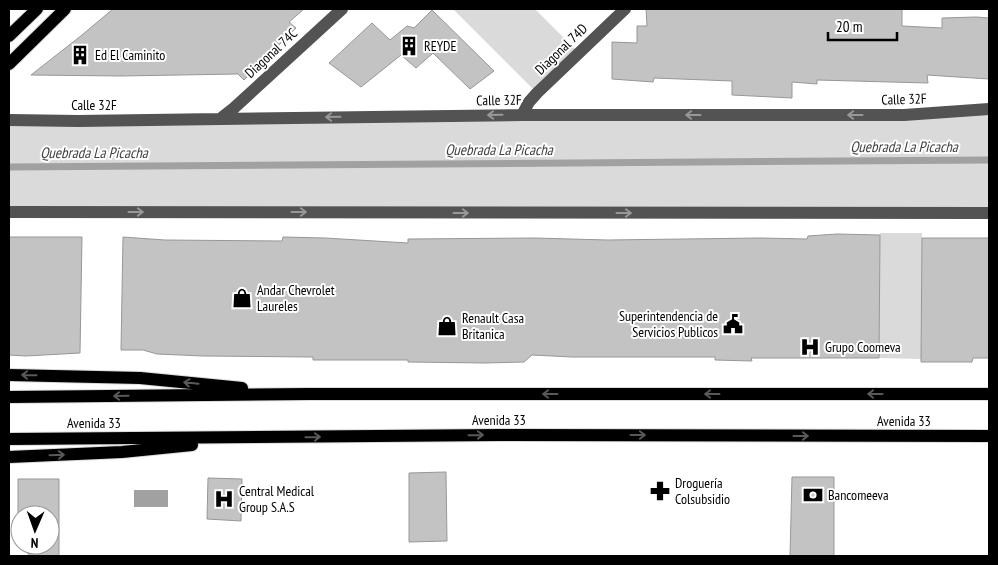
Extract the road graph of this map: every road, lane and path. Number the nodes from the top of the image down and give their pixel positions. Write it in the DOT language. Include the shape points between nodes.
graph roads {
  1 [pos="37,9"];
  2 [pos="66,9"];
  3 [pos="342,9"];
  4 [pos="626,9"];
  5 [pos="9,36"];
  6 [pos="10,60"];
  7 [pos="989,109"];
  8 [pos="522,115"];
  9 [pos="220,119"];
  10 [pos="9,120"];
  11 [pos="9,212"];
  12 [pos="989,214"];
  13 [pos="9,375"];
  14 [pos="309,394"];
  15 [pos="989,394"];
  16 [pos="9,397"];
  17 [pos="989,436"];
  18 [pos="264,437"];
  19 [pos="9,439"];
  20 [pos="9,457"];
  1 -- 5 [label="main road"];
  2 -- 6 [label="main road"];
  3 -- 9 [label="street, Diagonal 74C"];
  4 -- 8 [label="street, Diagonal 74D" via="537,93"];
  7 -- 8 [label="street, Calle 32F, one-way" via="904,116"];
  8 -- 9 [label="street, Calle 32F, one-way"];
  9 -- 10 [label="street, Calle 32F"];
  11 -- 12 [label="street, one-way"];
  14 -- 13 [label="main road, one-way" via="140,378"];
  15 -- 14 [label="main road, Avenida 33, one-way"];
  14 -- 16 [label="main road, Avenida 33, one-way"];
  18 -- 17 [label="main road, Avenida 33, one-way"];
  18 -- 19 [label="main road, Avenida 33"];
  20 -- 18 [label="main road, one-way" via="122,452"];
}
